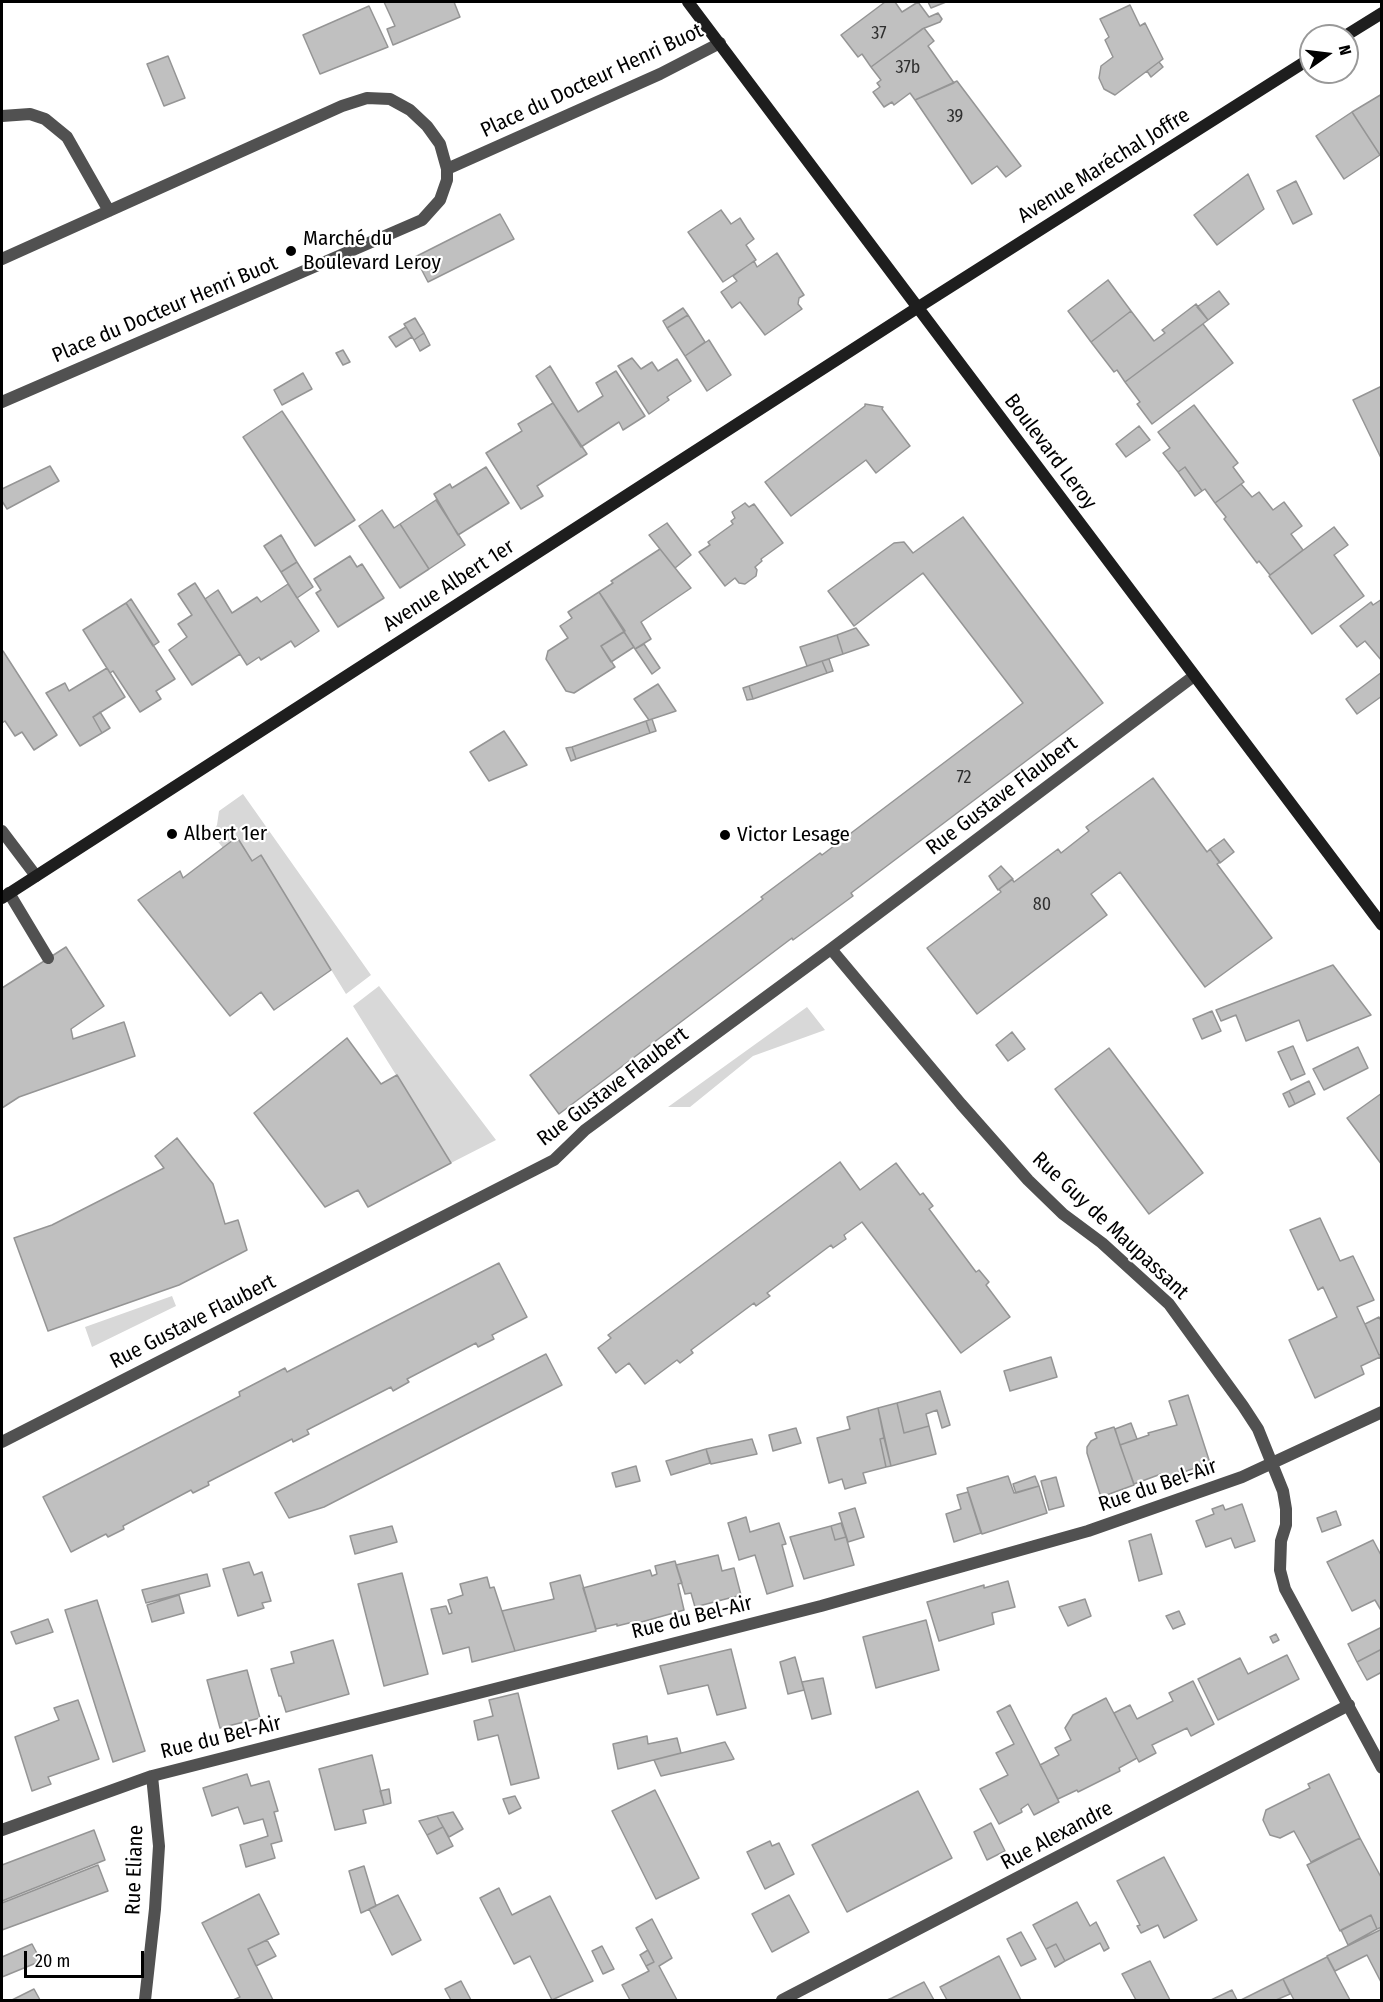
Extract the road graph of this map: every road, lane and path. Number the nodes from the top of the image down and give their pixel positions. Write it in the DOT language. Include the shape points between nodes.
graph roads {
  1 [pos="688,2"];
  2 [pos="1382,13"];
  3 [pos="1359,27"];
  4 [pos="720,44"];
  5 [pos="1299,66"];
  6 [pos="2,116"];
  7 [pos="447,169"];
  8 [pos="109,211"];
  9 [pos="2,259"];
  10 [pos="917,308"];
  11 [pos="2,402"];
  12 [pos="1194,676"];
  13 [pos="2,831"];
  14 [pos="36,876"];
  15 [pos="5,895"];
  16 [pos="1382,925"];
  17 [pos="831,949"];
  18 [pos="48,958"];
  19 [pos="1382,1412"];
  20 [pos="2,1442"];
  21 [pos="1272,1464"];
  22 [pos="1349,1705"];
  23 [pos="1382,1768"];
  24 [pos="152,1776"];
  25 [pos="2,1830"];
  26 [pos="145,2001"];
  27 [pos="782,2001"];
  1 -- 4 [label="street, Boulevard Leroy"];
  2 -- 3 [label="street"];
  4 -- 7 [label="street, Place du Docteur Henri Buot"];
  4 -- 10 [label="street, Boulevard Leroy"];
  5 -- 10 [label="street, Avenue Maréchal Joffre"];
  6 -- 8 [label="street" via="30,114 45,118 67,137"];
  7 -- 8 [label="street" via="440,144 410,110 390,99 367,98"];
  7 -- 11 [label="street, Place du Docteur Henri Buot" via="440,200 422,220"];
  8 -- 9 [label="street"];
  10 -- 12 [label="street, Boulevard Leroy"];
  10 -- 14 [label="street, Avenue Albert 1er"];
  12 -- 16 [label="street, Boulevard Leroy"];
  12 -- 17 [label="street, Rue Gustave Flaubert"];
  13 -- 14 [label="street"];
  14 -- 15 [label="street, Avenue Albert 1er"];
  15 -- 18 [label="street"];
  17 -- 20 [label="street, Rue Gustave Flaubert" via="585,1130 554,1160"];
  17 -- 21 [label="street, Rue Guy de Maupassant" via="1028,1180 1169,1305 1248,1414"];
  19 -- 21 [label="street, Rue du Bel-Air"];
  21 -- 22 [label="street" via="1286,1509 1280,1570 1285,1589"];
  21 -- 24 [label="street, Rue du Bel-Air" via="1077,1534 820,1605"];
  22 -- 23 [label="street"];
  22 -- 27 [label="street, Rue Alexandre"];
  24 -- 25 [label="street, Rue du Bel-Air"];
  24 -- 26 [label="street, Rue Eliane" via="159,1846"];
}
